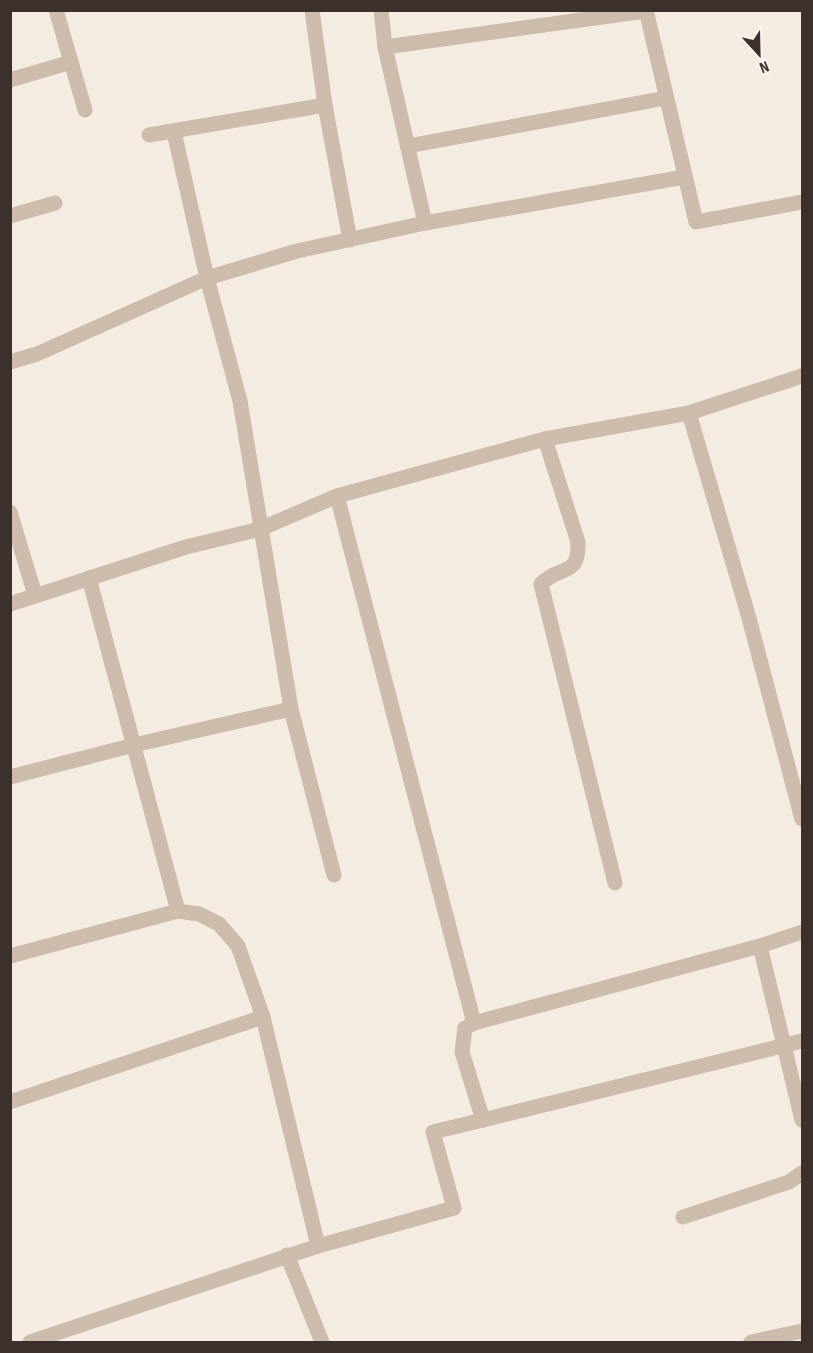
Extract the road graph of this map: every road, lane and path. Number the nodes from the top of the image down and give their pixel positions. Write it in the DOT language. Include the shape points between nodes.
graph roads {
  1 [pos="56,10"];
  2 [pos="312,10"];
  3 [pos="381,10"];
  4 [pos="646,11"];
  5 [pos="385,47"];
  6 [pos="71,62"];
  7 [pos="10,80"];
  8 [pos="666,98"];
  9 [pos="324,105"];
  10 [pos="85,110"];
  11 [pos="174,132"];
  12 [pos="149,135"];
  13 [pos="408,146"];
  14 [pos="684,177"];
  15 [pos="802,202"];
  16 [pos="55,203"];
  17 [pos="10,216"];
  18 [pos="425,223"];
  19 [pos="350,240"];
  20 [pos="207,278"];
  21 [pos="10,362"];
  22 [pos="802,376"];
  23 [pos="689,413"];
  24 [pos="545,439"];
  25 [pos="338,496"];
  26 [pos="10,512"];
  27 [pos="260,529"];
  28 [pos="89,578"];
  29 [pos="35,595"];
  30 [pos="10,604"];
  31 [pos="291,709"];
  32 [pos="134,745"];
  33 [pos="10,777"];
  34 [pos="802,819"];
  35 [pos="334,875"];
  36 [pos="615,883"];
  37 [pos="178,911"];
  38 [pos="802,932"];
  39 [pos="760,946"];
  40 [pos="10,956"];
  41 [pos="263,1017"];
  42 [pos="474,1023"];
  43 [pos="802,1041"];
  44 [pos="784,1046"];
  45 [pos="10,1102"];
  46 [pos="483,1120"];
  47 [pos="802,1120"];
  48 [pos="802,1173"];
  49 [pos="682,1217"];
  50 [pos="318,1246"];
  51 [pos="287,1255"];
  52 [pos="802,1331"];
  53 [pos="30,1342"];
  54 [pos="322,1342"];
  55 [pos="751,1342"];
  1 -- 6 [label="street"];
  2 -- 9 [label="street"];
  3 -- 5 [label="street"];
  4 -- 5 [label="street"];
  4 -- 8 [label="street"];
  5 -- 13 [label="street"];
  6 -- 7 [label="street"];
  6 -- 10 [label="street"];
  8 -- 13 [label="street"];
  8 -- 14 [label="street"];
  9 -- 11 [label="street"];
  9 -- 19 [label="street"];
  11 -- 12 [label="street"];
  11 -- 20 [label="street"];
  13 -- 18 [label="street"];
  14 -- 15 [label="street" via="696,222"];
  14 -- 18 [label="street"];
  16 -- 17 [label="street"];
  18 -- 19 [label="street"];
  19 -- 20 [label="street"];
  20 -- 21 [label="street" via="37,354"];
  20 -- 27 [label="street" via="240,401"];
  22 -- 23 [label="street"];
  23 -- 24 [label="street"];
  23 -- 34 [label="street"];
  24 -- 25 [label="street"];
  24 -- 36 [label="street" via="578,542 578,559 571,569 550,575 542,584"];
  25 -- 27 [label="street"];
  25 -- 42 [label="street"];
  26 -- 29 [label="street"];
  27 -- 28 [label="street" via="186,547"];
  27 -- 31 [label="street"];
  28 -- 29 [label="street"];
  28 -- 32 [label="street"];
  29 -- 30 [label="street"];
  31 -- 32 [label="street"];
  31 -- 35 [label="street"];
  32 -- 33 [label="street"];
  32 -- 37 [label="street"];
  37 -- 40 [label="street"];
  37 -- 41 [label="street" via="199,914 219,924 238,946"];
  38 -- 39 [label="street"];
  39 -- 42 [label="street"];
  39 -- 44 [label="street"];
  41 -- 45 [label="street"];
  41 -- 50 [label="street"];
  42 -- 46 [label="street" via="465,1028 462,1052"];
  43 -- 44 [label="street"];
  44 -- 46 [label="street"];
  44 -- 47 [label="street"];
  46 -- 50 [label="street" via="433,1132 454,1208"];
  48 -- 49 [label="street" via="789,1182"];
  50 -- 51 [label="street"];
  51 -- 53 [label="street"];
  51 -- 54 [label="street"];
  52 -- 55 [label="street"];
}
